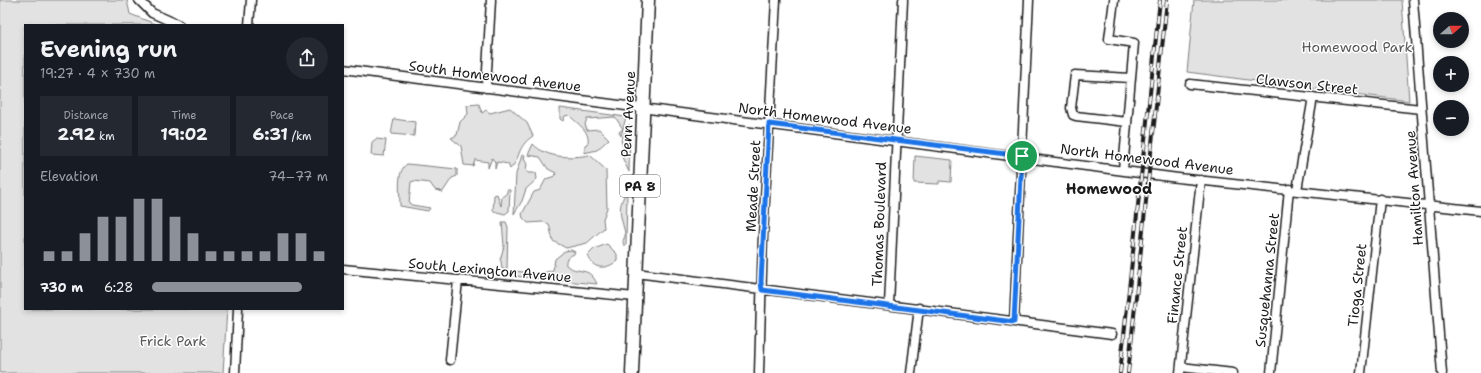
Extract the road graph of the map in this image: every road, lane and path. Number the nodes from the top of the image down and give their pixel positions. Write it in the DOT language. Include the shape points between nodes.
graph roads {
  1 [pos="139,0"];
  2 [pos="251,0"];
  3 [pos="491,0"];
  4 [pos="648,0"];
  5 [pos="776,0"];
  6 [pos="902,0"];
  7 [pos="1029,0"];
  8 [pos="1114,0"];
  9 [pos="1413,0"];
  10 [pos="177,24"];
  11 [pos="249,24"];
  12 [pos="344,69"];
  13 [pos="1131,78"];
  14 [pos="1190,84"];
  15 [pos="486,88"];
  16 [pos="1313,98"];
  17 [pos="643,108"];
  18 [pos="1421,109"];
  19 [pos="1127,122"];
  20 [pos="769,124"];
  21 [pos="896,140"];
  22 [pos="1022,156"];
  23 [pos="1124,170"];
  24 [pos="1201,180"];
  25 [pos="1293,189"];
  26 [pos="1380,199"];
  27 [pos="1429,204"];
  28 [pos="1481,211"];
  29 [pos="344,269"];
  30 [pos="636,273"];
  31 [pos="458,280"];
  32 [pos="762,290"];
  33 [pos="635,297"];
  34 [pos="889,305"];
  35 [pos="919,308"];
  36 [pos="238,310"];
  37 [pos="1014,322"];
  38 [pos="1112,334"];
  39 [pos="450,360"];
  40 [pos="1181,370"];
  41 [pos="235,373"];
  42 [pos="632,373"];
  43 [pos="759,373"];
  44 [pos="911,373"];
  45 [pos="1233,373"];
  46 [pos="1271,373"];
  47 [pos="1361,373"];
  48 [pos="1442,373"];
  1 -- 10 [label="street" via="152,13"];
  2 -- 11 [label="street"];
  3 -- 15 [label="street"];
  4 -- 17 [label="highway, Penn Avenue / PA 8"];
  5 -- 20 [label="street, Meade Street"];
  6 -- 21 [label="street, Thomas Boulevard"];
  7 -- 22 [label="street"];
  8 -- 13 [label="street" via="1109,39 1134,43"];
  9 -- 18 [label="street, Hamilton Avenue"];
  12 -- 15 [label="street, South Homewood Avenue"];
  13 -- 19 [label="street"];
  13 -- 19 [label="street" via="1075,76 1071,108 1073,115 1076,116"];
  14 -- 16 [label="street, Clawson Street"];
  15 -- 17 [label="street, South Homewood Avenue"];
  16 -- 18 [label="street, Clawson Street"];
  16 -- 25 [label="street, Susquehanna Street"];
  17 -- 20 [label="street, North Homewood Avenue"];
  17 -- 30 [label="highway, Penn Avenue / PA 8"];
  18 -- 27 [label="street, Hamilton Avenue"];
  19 -- 23 [label="street"];
  20 -- 21 [label="street, North Homewood Avenue"];
  20 -- 32 [label="street, Meade Street"];
  21 -- 22 [label="street, North Homewood Avenue"];
  21 -- 34 [label="street, Thomas Boulevard"];
  22 -- 23 [label="street, North Homewood Avenue"];
  22 -- 37 [label="street"];
  23 -- 24 [label="street, North Homewood Avenue"];
  24 -- 25 [label="street, North Homewood Avenue"];
  24 -- 40 [label="street, Finance Street"];
  25 -- 26 [label="street, North Homewood Avenue"];
  25 -- 46 [label="street, Susquehanna Street"];
  26 -- 27 [label="street, North Homewood Avenue"];
  26 -- 47 [label="street, Tioga Street"];
  27 -- 28 [label="street, North Homewood Avenue"];
  27 -- 48 [label="street, Hamilton Avenue"];
  29 -- 31 [label="street, South Lexington Avenue"];
  30 -- 32 [label="street"];
  30 -- 33 [label="highway, Penn Avenue / PA 8"];
  31 -- 33 [label="street, South Lexington Avenue"];
  31 -- 39 [label="street"];
  32 -- 34 [label="street"];
  32 -- 43 [label="street, Meade Street"];
  33 -- 42 [label="highway, Penn Avenue / PA 8"];
  34 -- 35 [label="street"];
  35 -- 37 [label="street"];
  35 -- 44 [label="street"];
  36 -- 41 [label="street"];
  37 -- 38 [label="street"];
  40 -- 45 [label="street"];
}
